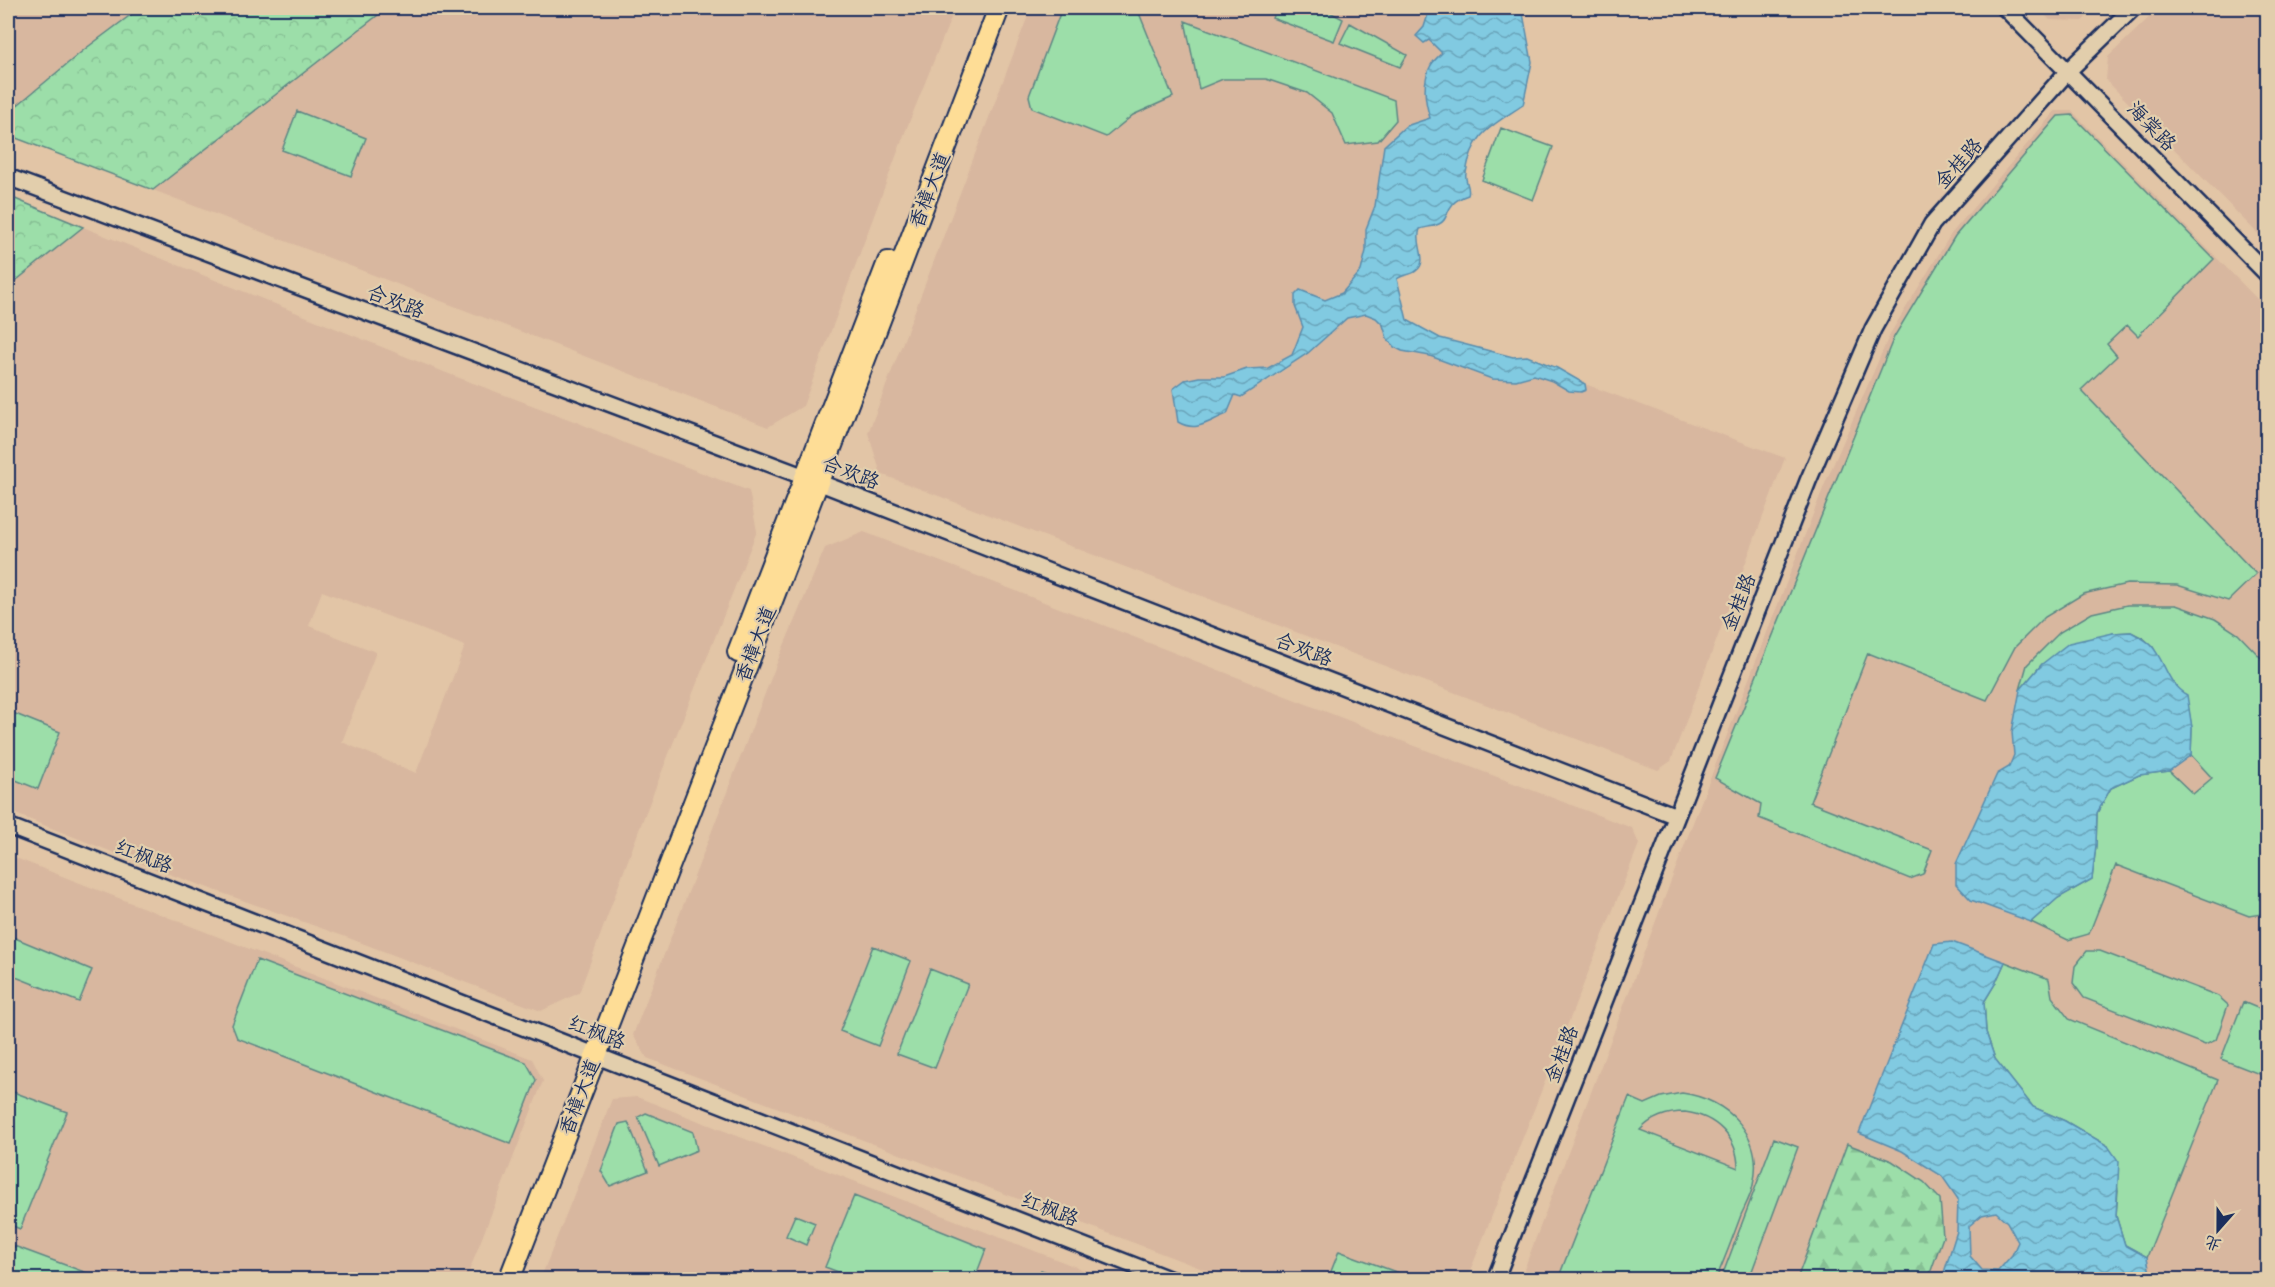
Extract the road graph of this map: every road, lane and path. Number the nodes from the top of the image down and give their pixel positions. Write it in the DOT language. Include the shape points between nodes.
graph roads {
  1 [pos="985,8"];
  2 [pos="999,8"];
  3 [pos="2005,8"];
  4 [pos="2133,8"];
  5 [pos="2069,70"];
  6 [pos="8,177"];
  7 [pos="2268,275"];
  8 [pos="812,480"];
  9 [pos="1676,816"];
  10 [pos="8,826"];
  11 [pos="591,1052"];
  12 [pos="497,1280"];
  13 [pos="509,1280"];
  14 [pos="1171,1280"];
  15 [pos="1495,1280"];
  1 -- 8 [label="main road, 香樟大道"];
  2 -- 8 [label="main road, 香樟大道"];
  3 -- 5 [label="street, 海棠路"];
  4 -- 5 [label="street, 金桂路"];
  5 -- 7 [label="street, 海棠路"];
  5 -- 9 [label="street, 金桂路" via="1932,224 1873,329"];
  6 -- 8 [label="street, 合欢路"];
  8 -- 9 [label="street, 合欢路"];
  8 -- 11 [label="main road, 香樟大道"];
  9 -- 15 [label="street, 金桂路"];
  10 -- 11 [label="street, 红枫路"];
  11 -- 12 [label="main road, 香樟大道"];
  11 -- 13 [label="main road, 香樟大道"];
  11 -- 14 [label="street, 红枫路"];
}
